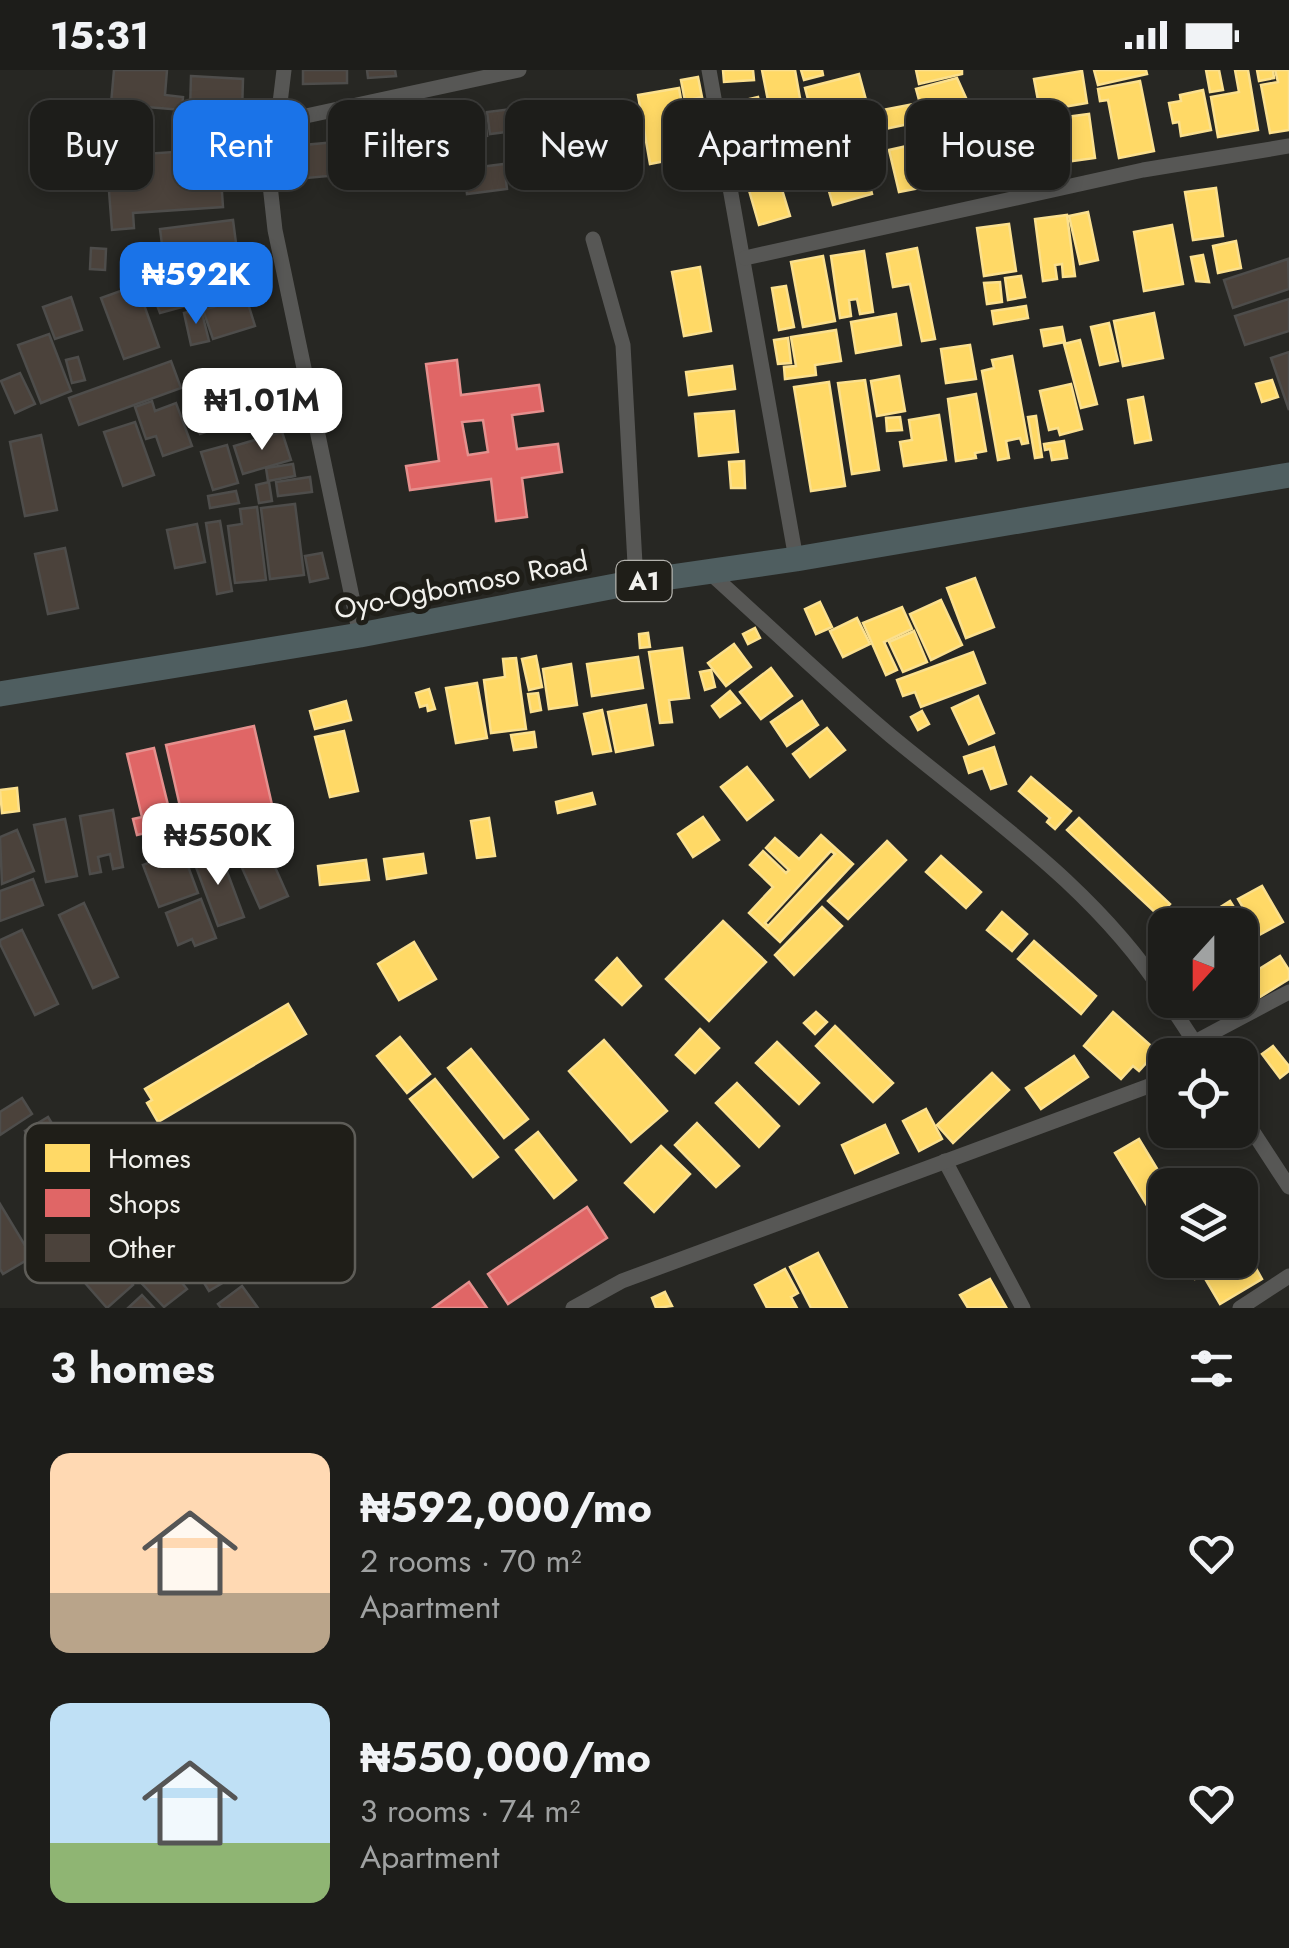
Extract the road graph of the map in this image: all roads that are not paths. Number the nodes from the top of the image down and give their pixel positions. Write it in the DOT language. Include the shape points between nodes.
graph roads {
  1 [pos="284,70"];
  2 [pos="519,70"];
  3 [pos="709,70"];
  4 [pos="281,100"];
  5 [pos="308,116"];
  6 [pos="1289,146"];
  7 [pos="270,190"];
  8 [pos="594,239"];
  9 [pos="744,258"];
  10 [pos="1289,475"];
  11 [pos="796,559"];
  12 [pos="710,573"];
  13 [pos="636,582"];
  14 [pos="360,635"];
  15 [pos="0,694"];
  16 [pos="1148,972"];
  17 [pos="1289,992"];
  18 [pos="1216,1038"];
  19 [pos="1148,1086"];
  20 [pos="1258,1140"];
  21 [pos="944,1162"];
  22 [pos="1289,1187"];
  23 [pos="1289,1276"];
  24 [pos="594,1302"];
  25 [pos="572,1308"];
  26 [pos="1024,1308"];
  27 [pos="1240,1308"];
  1 -- 4 [label="street"];
  2 -- 5 [label="street"];
  3 -- 9 [label="street"];
  6 -- 9 [label="street" via="1142,170"];
  7 -- 14 [label="street"];
  8 -- 13 [label="street" via="623,346"];
  9 -- 11 [label="street"];
  10 -- 11 [label="highway, Oyo-Ogbomoso Road / A1"];
  11 -- 12 [label="highway, Oyo-Ogbomoso Road / A1"];
  12 -- 13 [label="highway, Oyo-Ogbomoso Road / A1"];
  12 -- 16 [label="street" via="882,728 1078,890"];
  13 -- 14 [label="highway, Oyo-Ogbomoso Road / A1"];
  14 -- 15 [label="highway, Oyo-Ogbomoso Road / A1"];
  17 -- 18 [label="street"];
  19 -- 21 [label="street"];
  20 -- 22 [label="street"];
  21 -- 24 [label="street" via="622,1280"];
  21 -- 26 [label="street"];
  23 -- 27 [label="street"];
  24 -- 25 [label="street"];
}
